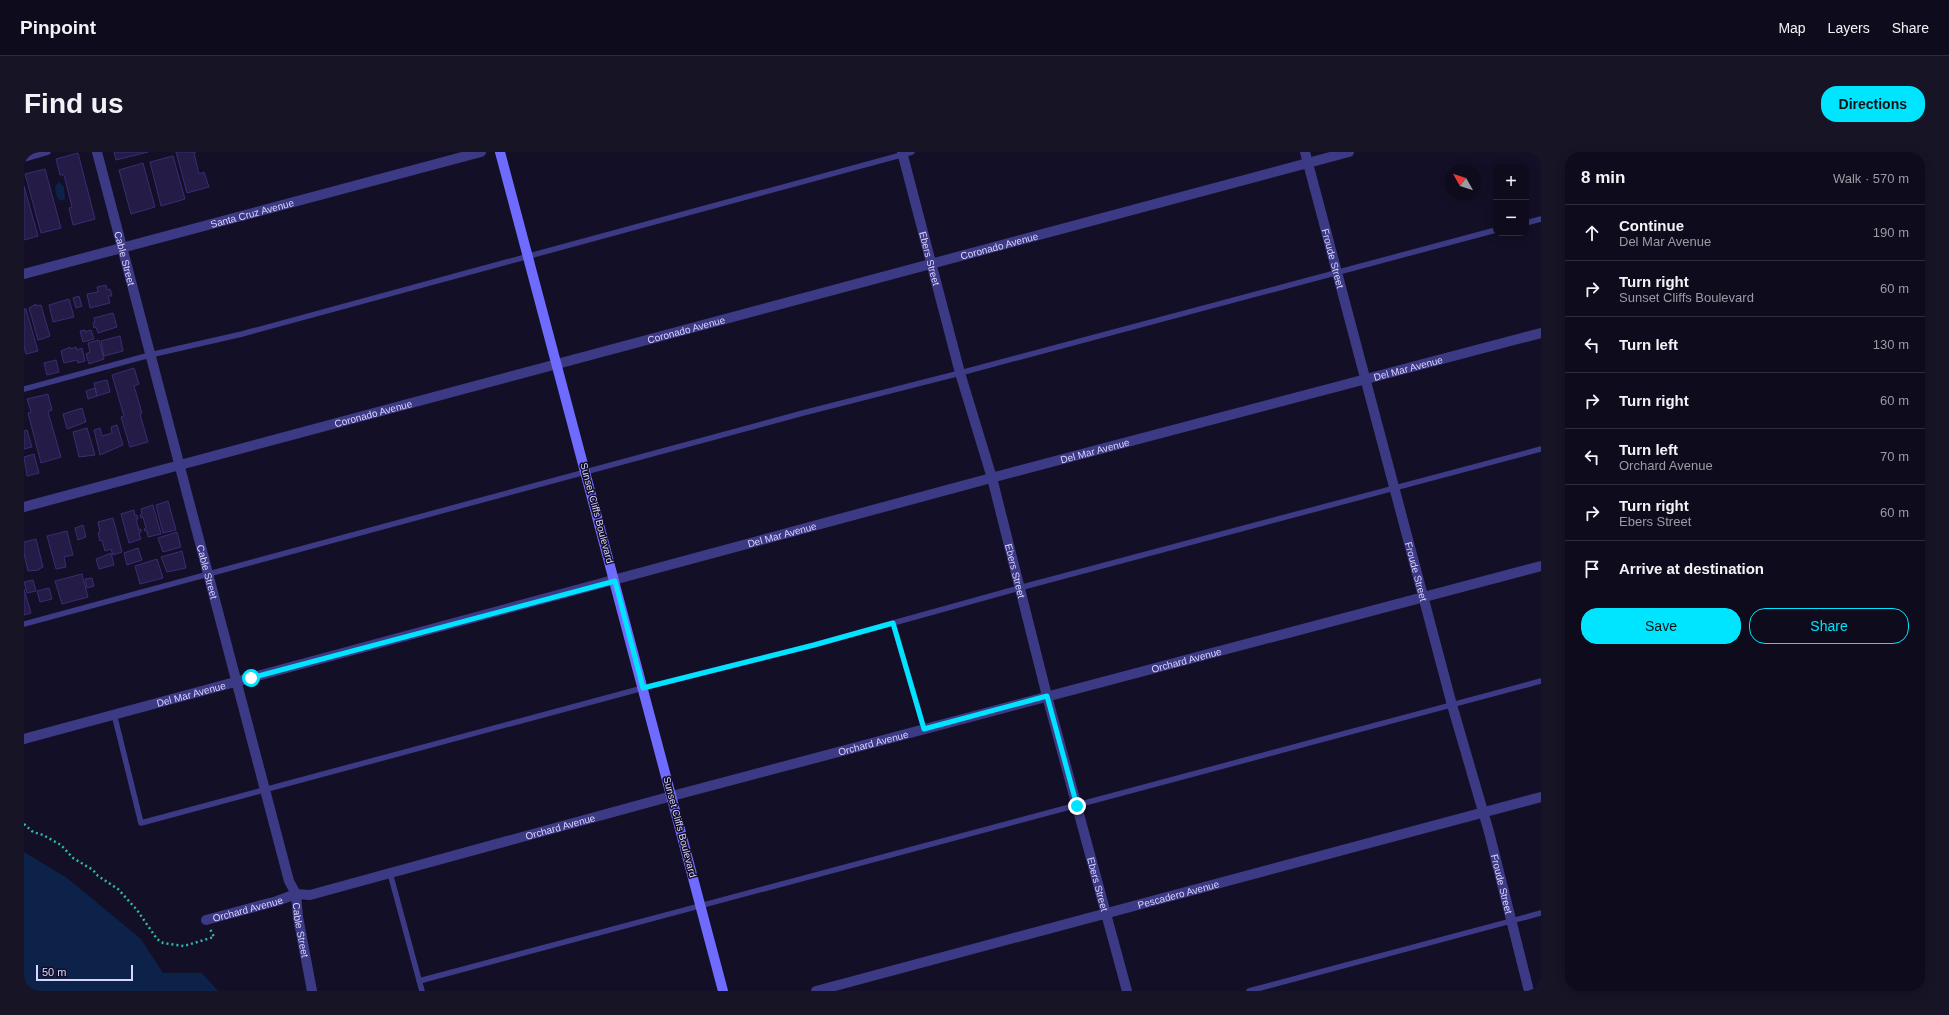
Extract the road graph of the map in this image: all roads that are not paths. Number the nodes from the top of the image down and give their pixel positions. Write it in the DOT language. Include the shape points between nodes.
graph roads {
  1 [pos="48,152"];
  2 [pos="97,152"];
  3 [pos="481,152"];
  4 [pos="500,152"];
  5 [pos="1305,152"];
  6 [pos="1349,152"];
  7 [pos="906,153"];
  8 [pos="24,159"];
  9 [pos="1308,163"];
  10 [pos="1541,219"];
  11 [pos="1529,222"];
  12 [pos="1493,231"];
  13 [pos="122,248"];
  14 [pos="528,255"];
  15 [pos="932,264"];
  16 [pos="1337,272"];
  17 [pos="24,274"];
  18 [pos="1541,333"];
  19 [pos="150,355"];
  20 [pos="557,364"];
  21 [pos="960,373"];
  22 [pos="1367,379"];
  23 [pos="24,389"];
  24 [pos="1541,449"];
  25 [pos="180,465"];
  26 [pos="586,472"];
  27 [pos="992,478"];
  28 [pos="1396,487"];
  29 [pos="24,507"];
  30 [pos="1541,566"];
  31 [pos="208,574"];
  32 [pos="615,581"];
  33 [pos="1019,588"];
  34 [pos="1424,596"];
  35 [pos="893,623"];
  36 [pos="24,624"];
  37 [pos="1541,681"];
  38 [pos="236,682"];
  39 [pos="643,688"];
  40 [pos="1047,696"];
  41 [pos="1452,704"];
  42 [pos="114,714"];
  43 [pos="924,729"];
  44 [pos="24,739"];
  45 [pos="266,790"];
  46 [pos="672,796"];
  47 [pos="1541,798"];
  48 [pos="1077,806"];
  49 [pos="1483,813"];
  50 [pos="390,872"];
  51 [pos="296,894"];
  52 [pos="701,907"];
  53 [pos="1541,913"];
  54 [pos="1106,914"];
  55 [pos="206,920"];
  56 [pos="1510,921"];
  57 [pos="419,981"];
  58 [pos="312,991"];
  59 [pos="422,991"];
  60 [pos="723,991"];
  61 [pos="816,991"];
  62 [pos="1127,991"];
  63 [pos="1250,991"];
  64 [pos="1529,991"];
  1 -- 8 [label="lane"];
  2 -- 13 [label="street, Cable Street"];
  3 -- 13 [label="street, Santa Cruz Avenue"];
  4 -- 14 [label="main road, Sunset Cliffs Boulevard"];
  5 -- 9 [label="street, Froude Street"];
  6 -- 9 [label="street, Coronado Avenue"];
  7 -- 14 [label="lane"];
  7 -- 15 [label="street, Ebers Street"];
  9 -- 15 [label="street, Coronado Avenue"];
  9 -- 16 [label="street, Froude Street"];
  10 -- 11 [label="lane"];
  12 -- 16 [label="lane"];
  13 -- 17 [label="street, Santa Cruz Avenue"];
  13 -- 19 [label="street, Cable Street"];
  14 -- 19 [label="lane" via="242,334"];
  14 -- 20 [label="main road, Sunset Cliffs Boulevard"];
  15 -- 20 [label="street, Coronado Avenue"];
  15 -- 21 [label="street, Ebers Street"];
  16 -- 21 [label="lane"];
  16 -- 22 [label="street, Froude Street"];
  18 -- 22 [label="street, Del Mar Avenue"];
  19 -- 23 [label="lane"];
  19 -- 25 [label="street, Cable Street"];
  20 -- 25 [label="street, Coronado Avenue"];
  20 -- 26 [label="main road, Sunset Cliffs Boulevard"];
  21 -- 26 [label="lane"];
  21 -- 27 [label="street, Ebers Street"];
  22 -- 27 [label="street, Del Mar Avenue"];
  22 -- 28 [label="street, Froude Street"];
  24 -- 28 [label="lane"];
  25 -- 29 [label="street, Coronado Avenue"];
  25 -- 31 [label="street, Cable Street"];
  26 -- 31 [label="lane"];
  26 -- 32 [label="main road, Sunset Cliffs Boulevard"];
  27 -- 32 [label="street, Del Mar Avenue"];
  27 -- 33 [label="street, Ebers Street"];
  28 -- 33 [label="lane"];
  28 -- 34 [label="street, Froude Street"];
  30 -- 34 [label="street, Orchard Avenue"];
  31 -- 36 [label="lane"];
  31 -- 38 [label="street, Cable Street"];
  32 -- 38 [label="street, Del Mar Avenue"];
  32 -- 39 [label="main road, Sunset Cliffs Boulevard"];
  33 -- 35 [label="lane"];
  33 -- 40 [label="street, Ebers Street"];
  34 -- 40 [label="street, Orchard Avenue"];
  34 -- 41 [label="street, Froude Street"];
  35 -- 39 [label="lane"];
  35 -- 43 [label="lane"];
  37 -- 41 [label="lane"];
  38 -- 42 [label="street, Del Mar Avenue"];
  38 -- 45 [label="street, Cable Street"];
  39 -- 45 [label="lane"];
  39 -- 46 [label="main road, Sunset Cliffs Boulevard"];
  40 -- 43 [label="street, Orchard Avenue"];
  40 -- 48 [label="street, Ebers Street"];
  41 -- 48 [label="lane"];
  41 -- 49 [label="street, Froude Street"];
  42 -- 44 [label="street, Del Mar Avenue"];
  42 -- 45 [label="lane" via="142,823"];
  43 -- 46 [label="street, Orchard Avenue"];
  45 -- 51 [label="street, Cable Street" via="288,881"];
  46 -- 50 [label="street, Orchard Avenue"];
  46 -- 52 [label="main road, Sunset Cliffs Boulevard"];
  47 -- 49 [label="street, Pescadero Avenue"];
  48 -- 52 [label="lane"];
  48 -- 54 [label="street, Ebers Street"];
  49 -- 54 [label="street, Pescadero Avenue"];
  49 -- 56 [label="street, Froude Street"];
  50 -- 51 [label="street, Orchard Avenue" via="310,895"];
  50 -- 57 [label="lane"];
  51 -- 55 [label="street, Orchard Avenue"];
  51 -- 58 [label="street, Cable Street"];
  52 -- 57 [label="lane"];
  52 -- 60 [label="main road, Sunset Cliffs Boulevard"];
  53 -- 56 [label="lane"];
  54 -- 61 [label="street, Pescadero Avenue"];
  54 -- 62 [label="street, Ebers Street"];
  56 -- 63 [label="lane"];
  56 -- 64 [label="street, Froude Street"];
  57 -- 59 [label="lane"];
}
